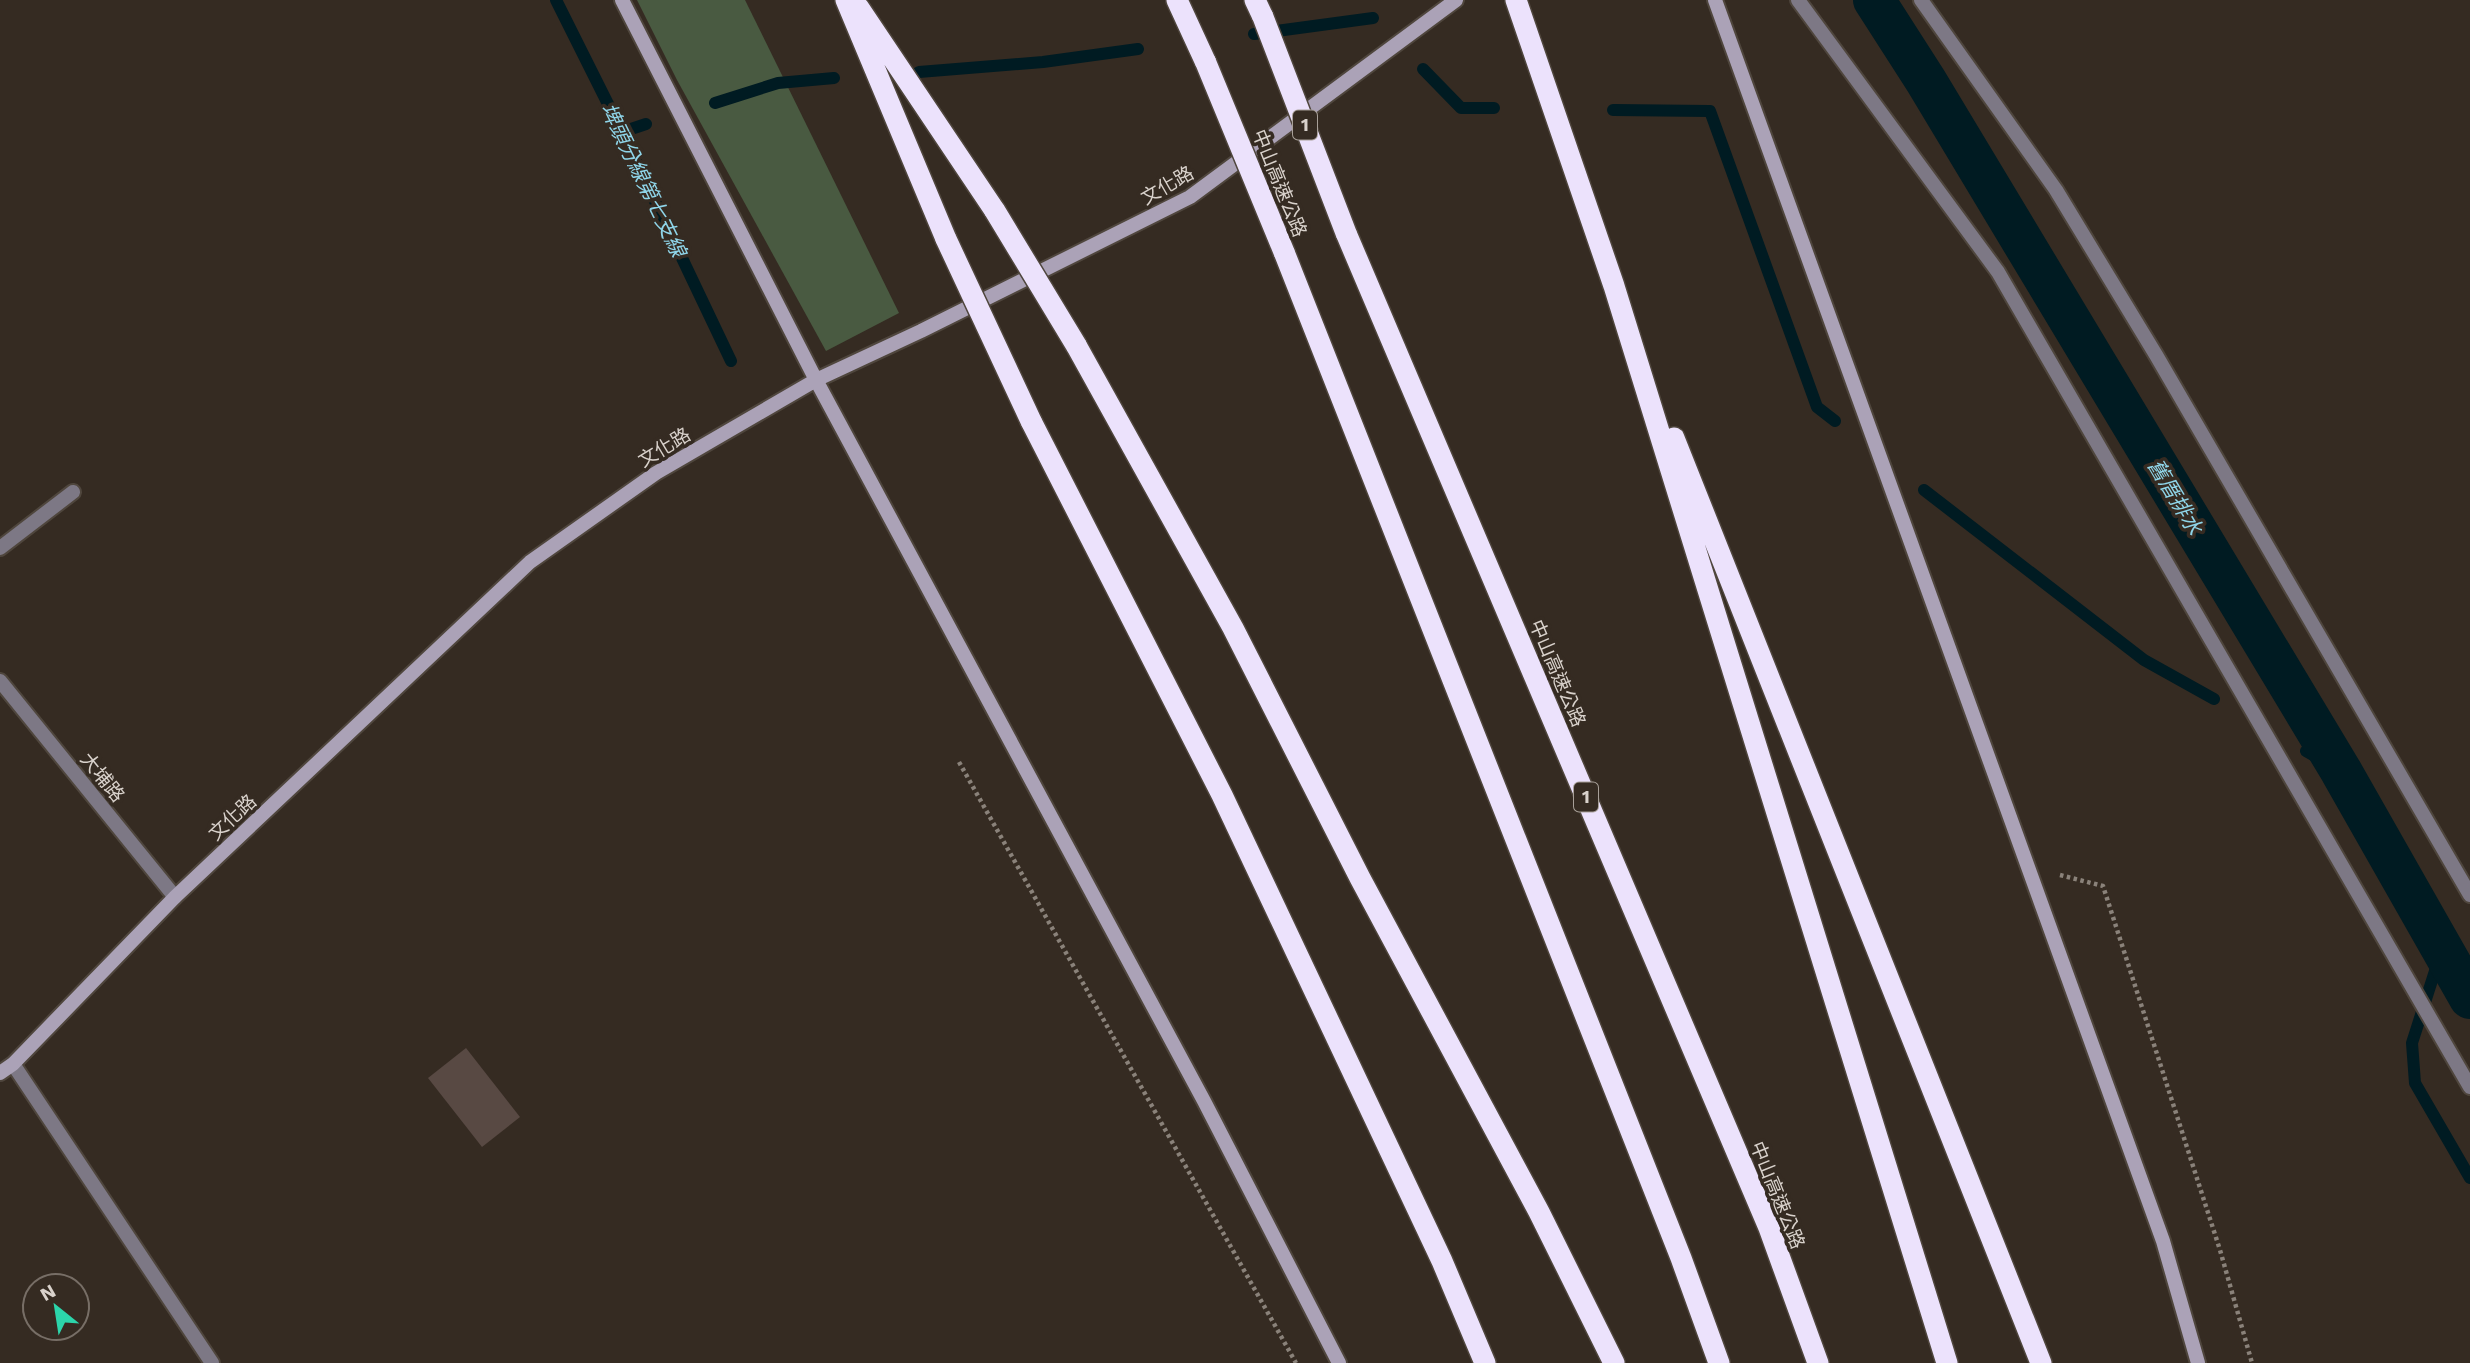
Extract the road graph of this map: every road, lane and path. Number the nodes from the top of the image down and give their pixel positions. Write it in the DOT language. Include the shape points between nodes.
graph roads {
  1 [pos="622,0"];
  2 [pos="846,0"];
  3 [pos="854,0"];
  4 [pos="1177,0"];
  5 [pos="1456,0"];
  6 [pos="1516,0"];
  7 [pos="1715,0"];
  8 [pos="1798,0"];
  9 [pos="1921,0"];
  10 [pos="1259,9"];
  11 [pos="1614,286"];
  12 [pos="816,380"];
  13 [pos="73,492"];
  14 [pos="0,548"];
  15 [pos="0,681"];
  16 [pos="959,762"];
  17 [pos="2028,867"];
  18 [pos="2470,895"];
  19 [pos="175,897"];
  20 [pos="13,1064"];
  21 [pos="0,1073"];
  22 [pos="2470,1087"];
  23 [pos="212,1363"];
  24 [pos="1296,1363"];
  25 [pos="1339,1363"];
  26 [pos="1485,1363"];
  27 [pos="1615,1363"];
  28 [pos="1719,1363"];
  29 [pos="1818,1363"];
  30 [pos="1947,1363"];
  31 [pos="2041,1363"];
  32 [pos="2198,1363"];
  33 [pos="2252,1363"];
  1 -- 12 [label="street"];
  2 -- 26 [label="highway, bridge" via="946,239 1031,421 1222,795 1442,1261"];
  3 -- 27 [label="highway, bridge" via="995,211 1076,345 1233,628"];
  4 -- 28 [label="highway, 中山高速公路, bridge" via="1284,252"];
  5 -- 12 [label="street, 文化路" via="1190,197"];
  6 -- 11 [label="highway"];
  7 -- 17 [label="street"];
  8 -- 22 [label="lane" via="1998,272"];
  9 -- 18 [label="lane" via="2063,202"];
  10 -- 29 [label="highway, 中山高速公路 / 1, bridge" via="1346,233 1769,1228"];
  11 -- 30 [label="highway"];
  11 -- 31 [label="highway"];
  12 -- 19 [label="street, 文化路" via="656,472 530,562"];
  12 -- 25 [label="street" via="1204,1101"];
  13 -- 14 [label="lane"];
  15 -- 19 [label="lane, 大埔路"];
  16 -- 24 [label="path"];
  17 -- 32 [label="street" via="2163,1241"];
  17 -- 33 [label="path" via="2104,886"];
  19 -- 20 [label="street, 文化路"];
  20 -- 21 [label="street, 文化路"];
  20 -- 23 [label="lane"];
}
